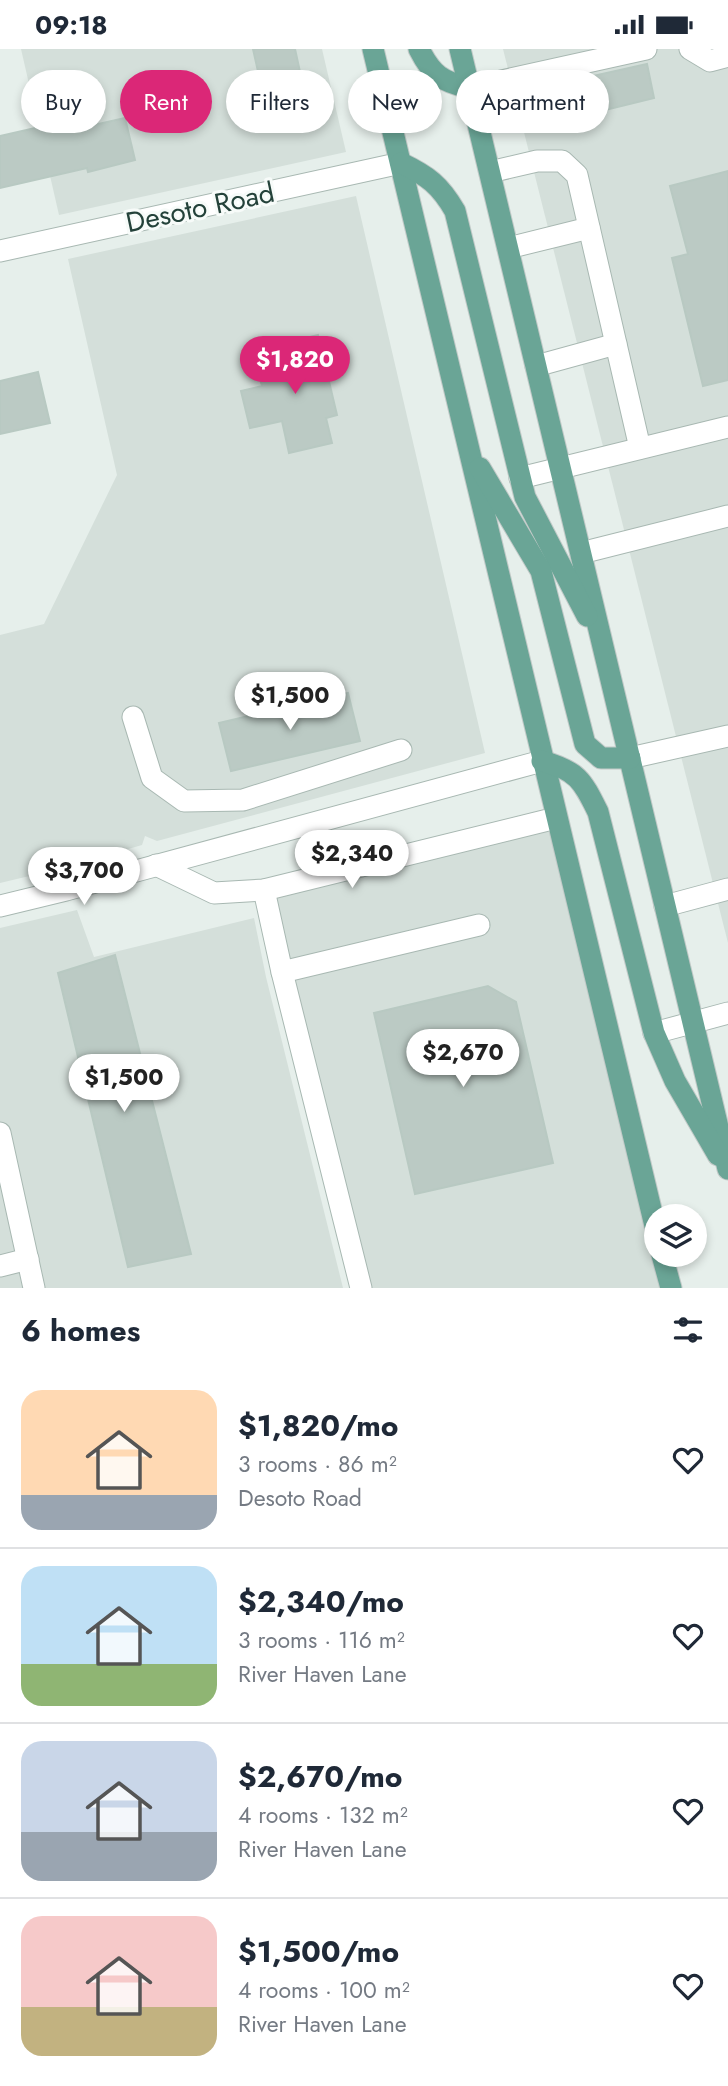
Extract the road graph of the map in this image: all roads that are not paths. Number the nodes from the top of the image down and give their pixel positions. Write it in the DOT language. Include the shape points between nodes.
graph roads {
  1 [pos="373,49"];
  2 [pos="419,49"];
  3 [pos="460,49"];
  4 [pos="646,49"];
  5 [pos="690,49"];
  6 [pos="728,56"];
  7 [pos="465,70"];
  8 [pos="551,70"];
  9 [pos="456,85"];
  10 [pos="481,133"];
  11 [pos="401,163"];
  12 [pos="490,172"];
  13 [pos="589,228"];
  14 [pos="508,248"];
  15 [pos="0,251"];
  16 [pos="616,344"];
  17 [pos="536,366"];
  18 [pos="728,427"];
  19 [pos="468,448"];
  20 [pos="640,448"];
  21 [pos="560,468"];
  22 [pos="520,478"];
  23 [pos="728,516"];
  24 [pos="581,553"];
  25 [pos="603,645"];
  26 [pos="133,717"];
  27 [pos="728,736"];
  28 [pos="401,750"];
  29 [pos="630,758"];
  30 [pos="542,761"];
  31 [pos="556,818"];
  32 [pos="156,865"];
  33 [pos="728,889"];
  34 [pos="264,890"];
  35 [pos="0,906"];
  36 [pos="665,906"];
  37 [pos="479,925"];
  38 [pos="282,972"];
  39 [pos="728,1013"];
  40 [pos="693,1022"];
  41 [pos="653,1033"];
  42 [pos="0,1133"];
  43 [pos="728,1170"];
  44 [pos="650,1204"];
  45 [pos="28,1259"];
  46 [pos="0,1266"];
  47 [pos="664,1267"];
  48 [pos="668,1287"];
  49 [pos="34,1288"];
  50 [pos="361,1288"];
  1 -- 11 [label="main road"];
  2 -- 9 [label="main road" via="429,68"];
  3 -- 7 [label="main road"];
  4 -- 8 [label="street"];
  5 -- 6 [label="street" via="710,61"];
  10 -- 12 [label="main road"];
  11 -- 15 [label="street, Desoto Road"];
  11 -- 19 [label="main road"];
  11 -- 22 [label="main road" via="425,174 444,191 455,211"];
  12 -- 13 [label="street" via="537,160 562,161 577,176"];
  12 -- 14 [label="main road"];
  13 -- 14 [label="street"];
  13 -- 16 [label="street"];
  14 -- 17 [label="main road"];
  16 -- 17 [label="street"];
  16 -- 20 [label="street"];
  17 -- 21 [label="main road"];
  18 -- 20 [label="street"];
  19 -- 29 [label="main road" via="541,571 585,744 601,758"];
  19 -- 30 [label="main road"];
  20 -- 21 [label="street"];
  21 -- 22 [label="street"];
  21 -- 24 [label="main road"];
  22 -- 25 [label="main road" via="525,497"];
  23 -- 24 [label="street"];
  24 -- 25 [label="main road"];
  25 -- 29 [label="main road"];
  26 -- 28 [label="street" via="152,778 184,801 243,800"];
  27 -- 29 [label="street"];
  29 -- 36 [label="main road"];
  30 -- 31 [label="main road"];
  30 -- 32 [label="street"];
  30 -- 41 [label="main road" via="566,768 583,783 598,812"];
  31 -- 34 [label="street"];
  31 -- 44 [label="main road"];
  32 -- 34 [label="street" via="214,893"];
  32 -- 35 [label="street"];
  33 -- 36 [label="street"];
  34 -- 38 [label="street"];
  36 -- 40 [label="main road"];
  37 -- 38 [label="street"];
  38 -- 50 [label="street"];
  39 -- 40 [label="street"];
  40 -- 41 [label="street"];
  40 -- 43 [label="main road"];
  41 -- 43 [label="main road"];
  42 -- 45 [label="street"];
  45 -- 46 [label="street"];
  45 -- 49 [label="street"];
  47 -- 48 [label="main road"];
}
